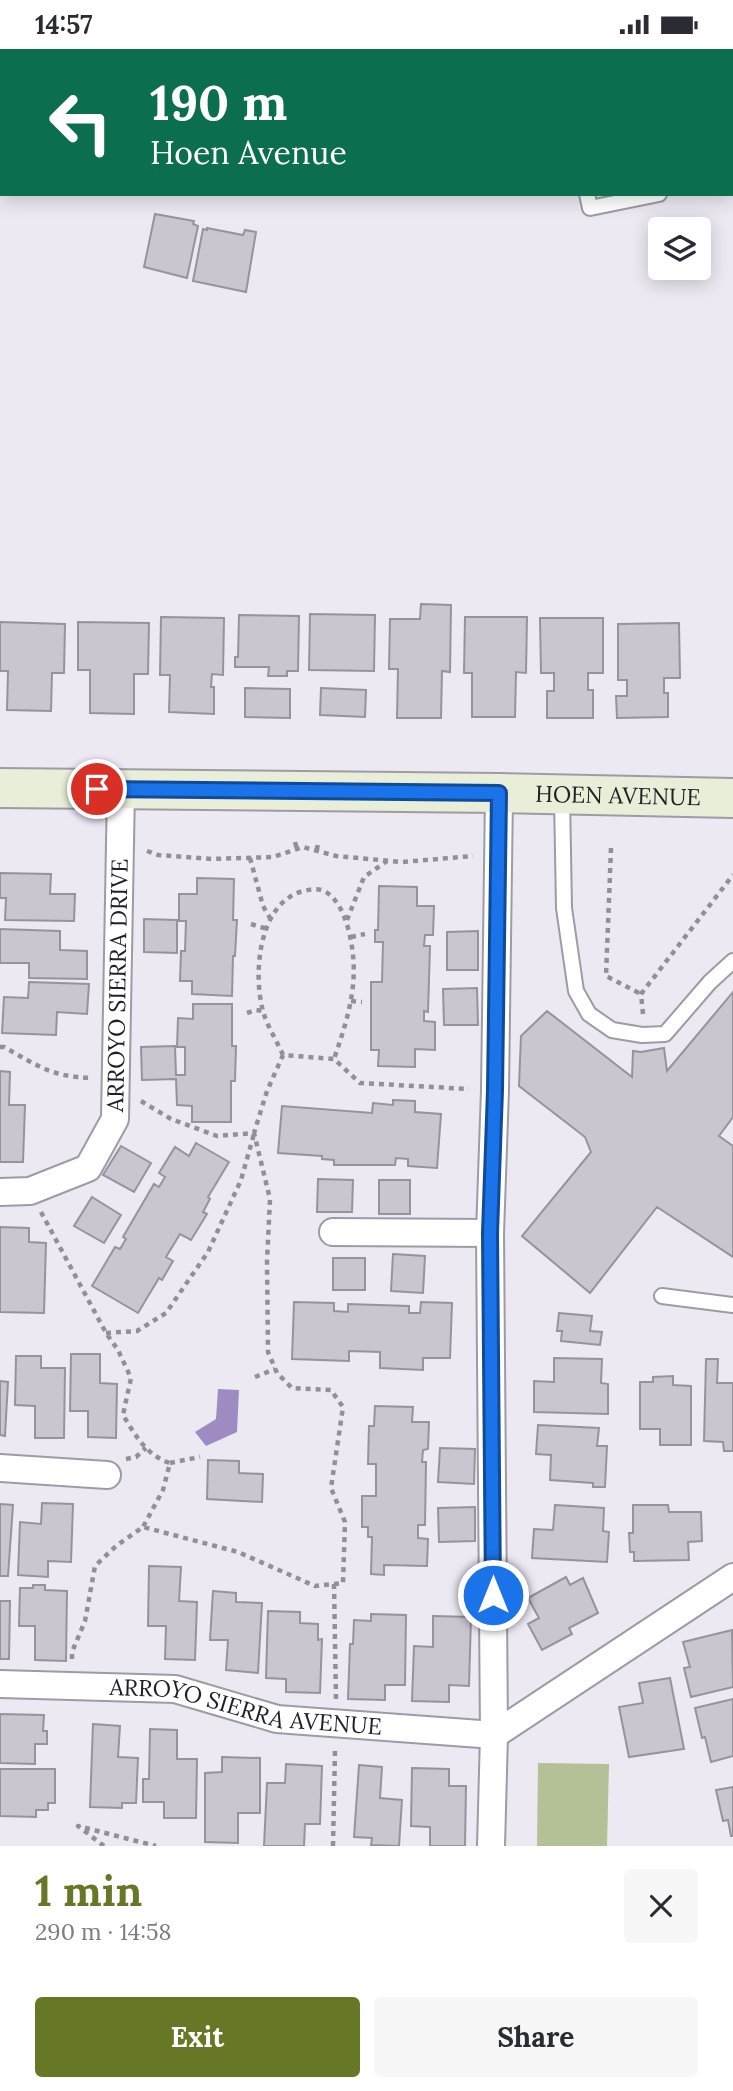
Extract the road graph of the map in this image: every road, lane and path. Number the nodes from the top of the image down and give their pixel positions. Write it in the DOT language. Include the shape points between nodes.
graph roads {
  1 [pos="587,196"];
  2 [pos="647,196"];
  3 [pos="0,788"];
  4 [pos="121,789"];
  5 [pos="499,793"];
  6 [pos="562,796"];
  7 [pos="733,798"];
  8 [pos="146,842"];
  9 [pos="295,842"];
  10 [pos="318,842"];
  11 [pos="611,848"];
  12 [pos="297,849"];
  13 [pos="317,850"];
  14 [pos="482,855"];
  15 [pos="250,857"];
  16 [pos="387,861"];
  17 [pos="733,875"];
  18 [pos="270,918"];
  19 [pos="346,921"];
  20 [pos="251,923"];
  21 [pos="267,929"];
  22 [pos="365,934"];
  23 [pos="351,937"];
  24 [pos="733,961"];
  25 [pos="641,994"];
  26 [pos="351,1001"];
  27 [pos="362,1002"];
  28 [pos="263,1011"];
  29 [pos="247,1013"];
  30 [pos="643,1016"];
  31 [pos="0,1047"];
  32 [pos="283,1055"];
  33 [pos="334,1059"];
  34 [pos="495,1090"];
  35 [pos="116,1094"];
  36 [pos="254,1133"];
  37 [pos="30,1191"];
  38 [pos="0,1192"];
  39 [pos="333,1232"];
  40 [pos="490,1233"];
  41 [pos="662,1296"];
  42 [pos="733,1305"];
  43 [pos="106,1333"];
  44 [pos="275,1369"];
  45 [pos="255,1377"];
  46 [pos="200,1457"];
  47 [pos="170,1463"];
  48 [pos="0,1468"];
  49 [pos="107,1475"];
  50 [pos="142,1527"];
  51 [pos="733,1577"];
  52 [pos="334,1584"];
  53 [pos="0,1684"];
  54 [pos="72,1686"];
  55 [pos="335,1723"];
  56 [pos="494,1735"];
  57 [pos="104,1846"];
  58 [pos="156,1846"];
  59 [pos="333,1846"];
  60 [pos="491,1846"];
  1 -- 2 [label="lane" via="590,208"];
  3 -- 4 [label="street, HOEN AVENUE"];
  4 -- 5 [label="street, HOEN AVENUE"];
  4 -- 35 [label="street, ARROYO SIERRA DRIVE"];
  5 -- 6 [label="street, HOEN AVENUE"];
  5 -- 34 [label="street"];
  6 -- 7 [label="street, HOEN AVENUE"];
  6 -- 24 [label="lane" via="564,908 576,991 589,1014 612,1030 665,1034"];
  8 -- 15 [label="path" via="143,849 158,855"];
  9 -- 12 [label="path"];
  10 -- 13 [label="path"];
  11 -- 25 [label="path" via="607,976"];
  12 -- 13 [label="path"];
  12 -- 15 [label="path" via="272,857"];
  13 -- 16 [label="path"];
  14 -- 16 [label="path"];
  15 -- 18 [label="path"];
  16 -- 19 [label="path" via="364,877"];
  17 -- 25 [label="path"];
  18 -- 19 [label="path" via="294,894 312,889 325,892 344,911"];
  18 -- 21 [label="path"];
  19 -- 23 [label="path"];
  20 -- 21 [label="path"];
  21 -- 28 [label="path" via="257,965"];
  22 -- 23 [label="path"];
  23 -- 26 [label="path" via="355,977"];
  25 -- 30 [label="path"];
  26 -- 27 [label="path"];
  26 -- 33 [label="path"];
  28 -- 29 [label="path"];
  28 -- 32 [label="path"];
  31 -- 35 [label="path" via="68,1078 104,1079"];
  32 -- 33 [label="path"];
  32 -- 36 [label="path"];
  33 -- 34 [label="path" via="360,1083"];
  34 -- 40 [label="street"];
  35 -- 36 [label="path" via="138,1099 171,1119 217,1136"];
  35 -- 37 [label="street, ARROYO SIERRA DRIVE" via="115,1119 88,1168"];
  36 -- 43 [label="path" via="241,1180 208,1252 166,1313 137,1331"];
  36 -- 44 [label="path" via="270,1199 268,1352"];
  37 -- 38 [label="street, ARROYO SIERRA DRIVE"];
  37 -- 43 [label="path"];
  39 -- 40 [label="street"];
  40 -- 56 [label="street"];
  41 -- 42 [label="lane"];
  43 -- 47 [label="path" via="131,1378 123,1415 138,1440 158,1459"];
  44 -- 45 [label="path"];
  44 -- 52 [label="path" via="292,1388 331,1390 343,1407 331,1488 345,1522 344,1559 342,1583"];
  46 -- 47 [label="path"];
  47 -- 50 [label="path" via="163,1490"];
  48 -- 49 [label="street"];
  50 -- 52 [label="path" via="238,1552 315,1586"];
  50 -- 54 [label="path" via="95,1566 85,1621 72,1653"];
  51 -- 56 [label="street"];
  52 -- 55 [label="path"];
  53 -- 54 [label="street, ARROYO SIERRA AVENUE"];
  54 -- 55 [label="street, ARROYO SIERRA AVENUE" via="175,1689 276,1719"];
  55 -- 56 [label="street, ARROYO SIERRA AVENUE"];
  55 -- 59 [label="path"];
  56 -- 60 [label="street"];
  57 -- 58 [label="path" via="78,1826"];
}
